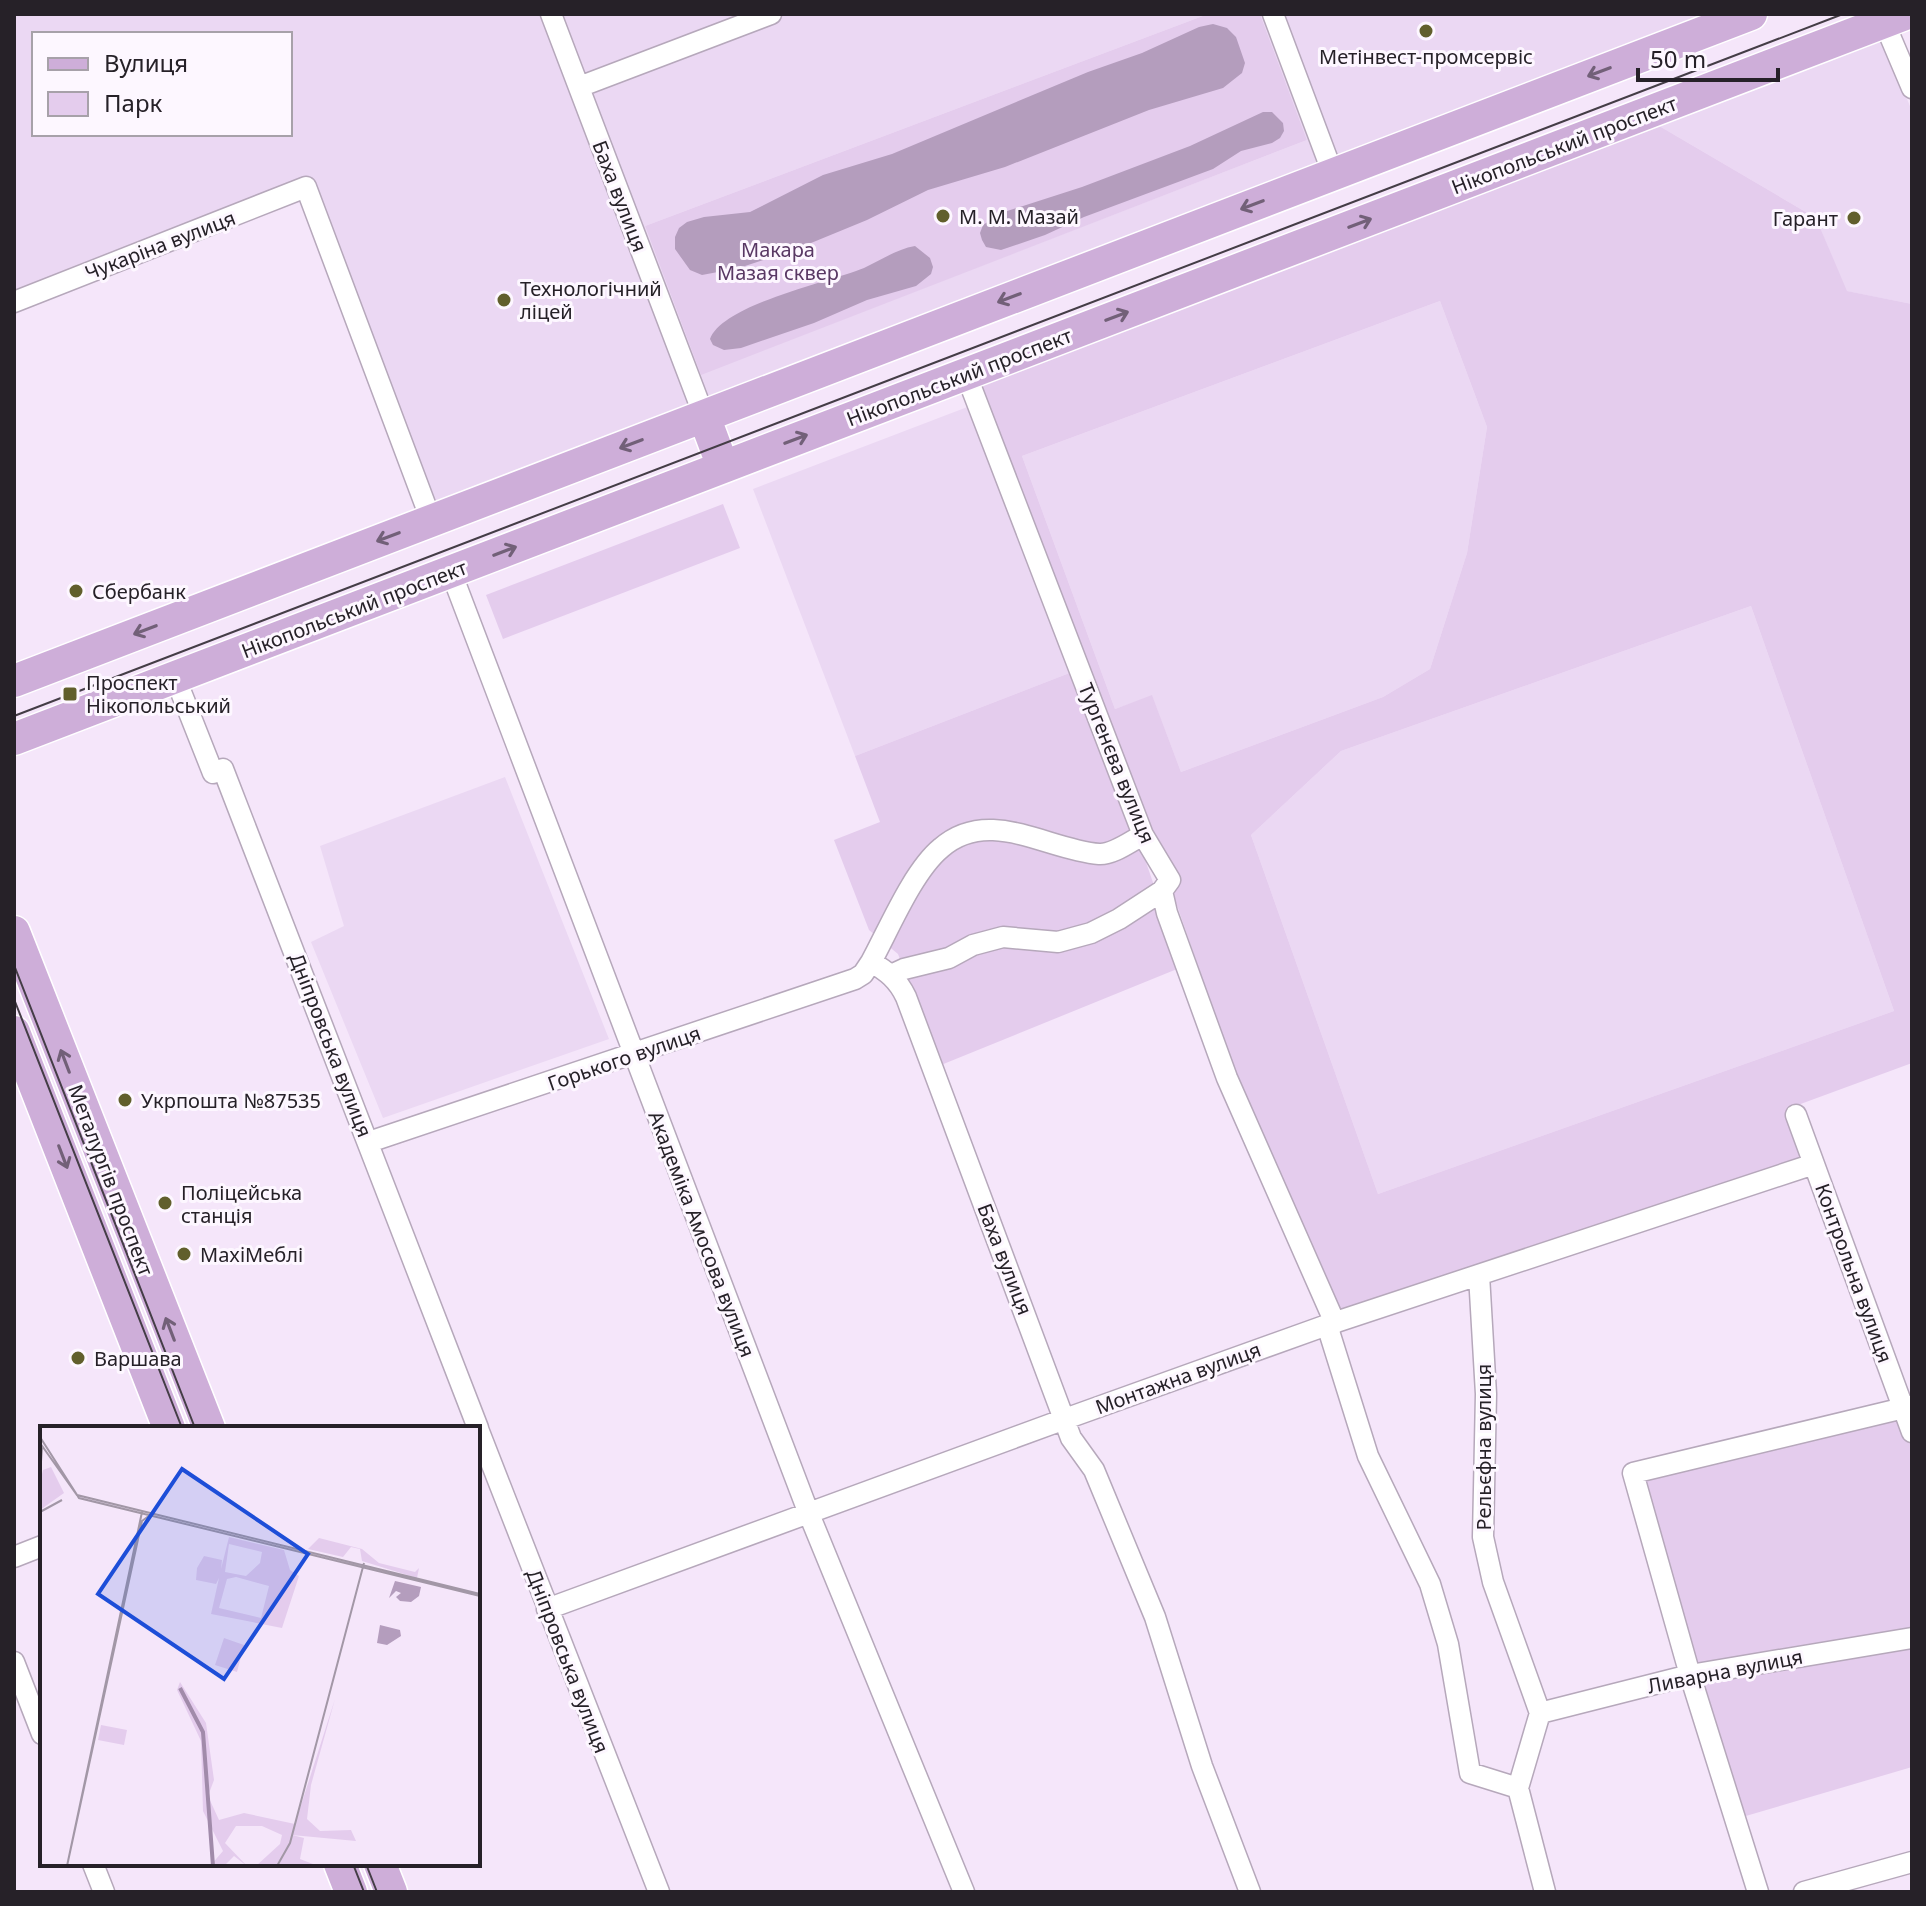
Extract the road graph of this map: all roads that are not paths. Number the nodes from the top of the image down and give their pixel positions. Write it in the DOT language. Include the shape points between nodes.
graph roads {
  1 [pos="551,14"];
  2 [pos="771,14"];
  3 [pos="1273,14"];
  4 [pos="1751,14"];
  5 [pos="1890,17"];
  6 [pos="579,87"];
  7 [pos="1912,88"];
  8 [pos="1333,174"];
  9 [pos="14,302"];
  10 [pos="966,374"];
  11 [pos="704,416"];
  12 [pos="723,467"];
  13 [pos="431,520"];
  14 [pos="451,572"];
  15 [pos="175,677"];
  16 [pos="14,681"];
  17 [pos="14,739"];
  18 [pos="1143,835"];
  19 [pos="1162,891"];
  20 [pos="14,932"];
  21 [pos="871,962"];
  22 [pos="891,975"];
  23 [pos="14,1032"];
  24 [pos="633,1055"];
  25 [pos="1796,1115"];
  26 [pos="369,1142"];
  27 [pos="1814,1164"];
  28 [pos="1479,1275"];
  29 [pos="1331,1324"];
  30 [pos="1908,1408"];
  31 [pos="1065,1419"];
  32 [pos="168,1426"];
  33 [pos="208,1426"];
  34 [pos="477,1426"];
  35 [pos="1912,1432"];
  36 [pos="480,1433"];
  37 [pos="809,1514"];
  38 [pos="40,1547"];
  39 [pos="14,1557"];
  40 [pos="547,1609"];
  41 [pos="1912,1638"];
  42 [pos="14,1662"];
  43 [pos="1690,1675"];
  44 [pos="1540,1713"];
  45 [pos="40,1729"];
  46 [pos="1518,1788"];
  47 [pos="1912,1862"];
  48 [pos="98,1866"];
  49 [pos="341,1866"];
  50 [pos="381,1866"];
  51 [pos="104,1892"];
  52 [pos="351,1892"];
  53 [pos="391,1892"];
  54 [pos="659,1892"];
  55 [pos="964,1892"];
  56 [pos="1250,1892"];
  57 [pos="1545,1892"];
  58 [pos="1758,1892"];
  59 [pos="1804,1892"];
  1 -- 6 [label="street, Баха вулиця"];
  2 -- 6 [label="street"];
  3 -- 8 [label="street"];
  4 -- 8 [label="main road, one-way"];
  5 -- 7 [label="street"];
  10 -- 5 [label="main road, Нікопольський проспект, one-way"];
  6 -- 11 [label="street, Баха вулиця"];
  8 -- 11 [label="main road, one-way"];
  9 -- 13 [label="street, Чукаріна вулиця" via="306,187"];
  12 -- 10 [label="main road, Нікопольський проспект, one-way"];
  10 -- 18 [label="street, Тургенєва вулиця"];
  11 -- 12 [label="main road, Баха вулиця"];
  11 -- 13 [label="main road, one-way"];
  14 -- 12 [label="main road, Нікопольський проспект, one-way"];
  13 -- 16 [label="main road, one-way"];
  14 -- 15 [label="main road, Нікопольський проспект"];
  14 -- 24 [label="street, Академіка Амосова вулиця"];
  15 -- 17 [label="main road, Нікопольський проспект"];
  15 -- 26 [label="street, Дніпровська вулиця" via="213,773 223,769"];
  18 -- 19 [label="street, Тургенєва вулиця" via="1170,880"];
  18 -- 21 [label="street" via="1101,855 994,829 954,838 913,884"];
  19 -- 22 [label="street" via="1091,933 1058,942 1003,937"];
  19 -- 29 [label="street, Тургенєва вулиця" via="1227,1078"];
  33 -- 20 [label="main road, Металургів проспект, one-way"];
  21 -- 22 [label="street, Баха вулиця"];
  21 -- 24 [label="street, Горького вулиця" via="855,979"];
  22 -- 31 [label="street, Баха вулиця" via="906,997"];
  23 -- 32 [label="main road, Металургів проспект, one-way"];
  24 -- 26 [label="street, Горького вулиця"];
  24 -- 37 [label="street, Академіка Амосова вулиця"];
  25 -- 27 [label="street, Контрольна вулиця"];
  26 -- 34 [label="street, Дніпровська вулиця"];
  27 -- 28 [label="street, Монтажна вулиця"];
  27 -- 30 [label="street, Контрольна вулиця"];
  28 -- 29 [label="street, Монтажна вулиця"];
  28 -- 44 [label="street, Рельєфна вулиця" via="1486,1394 1483,1537 1493,1582"];
  29 -- 31 [label="street, Монтажна вулиця"];
  29 -- 46 [label="street" via="1368,1456 1430,1584 1448,1644 1470,1773"];
  30 -- 35 [label="street, Контрольна вулиця"];
  30 -- 43 [label="street" via="1633,1473"];
  31 -- 37 [label="street, Монтажна вулиця"];
  31 -- 56 [label="street, Баха вулиця" via="1076,1448 1094,1470 1155,1617 1202,1766"];
  36 -- 40 [label="street, Дніпровська вулиця"];
  37 -- 40 [label="street, Монтажна вулиця"];
  37 -- 55 [label="street, Академіка Амосова вулиця"];
  38 -- 39 [label="street"];
  40 -- 54 [label="street, Дніпровська вулиця"];
  41 -- 43 [label="street, Ливарна вулиця"];
  42 -- 45 [label="street"];
  43 -- 44 [label="street, Ливарна вулиця"];
  43 -- 58 [label="street"];
  44 -- 46 [label="street"];
  46 -- 57 [label="street"];
  47 -- 59 [label="street"];
  48 -- 51 [label="street"];
  49 -- 52 [label="main road"];
  50 -- 53 [label="main road"];
}
